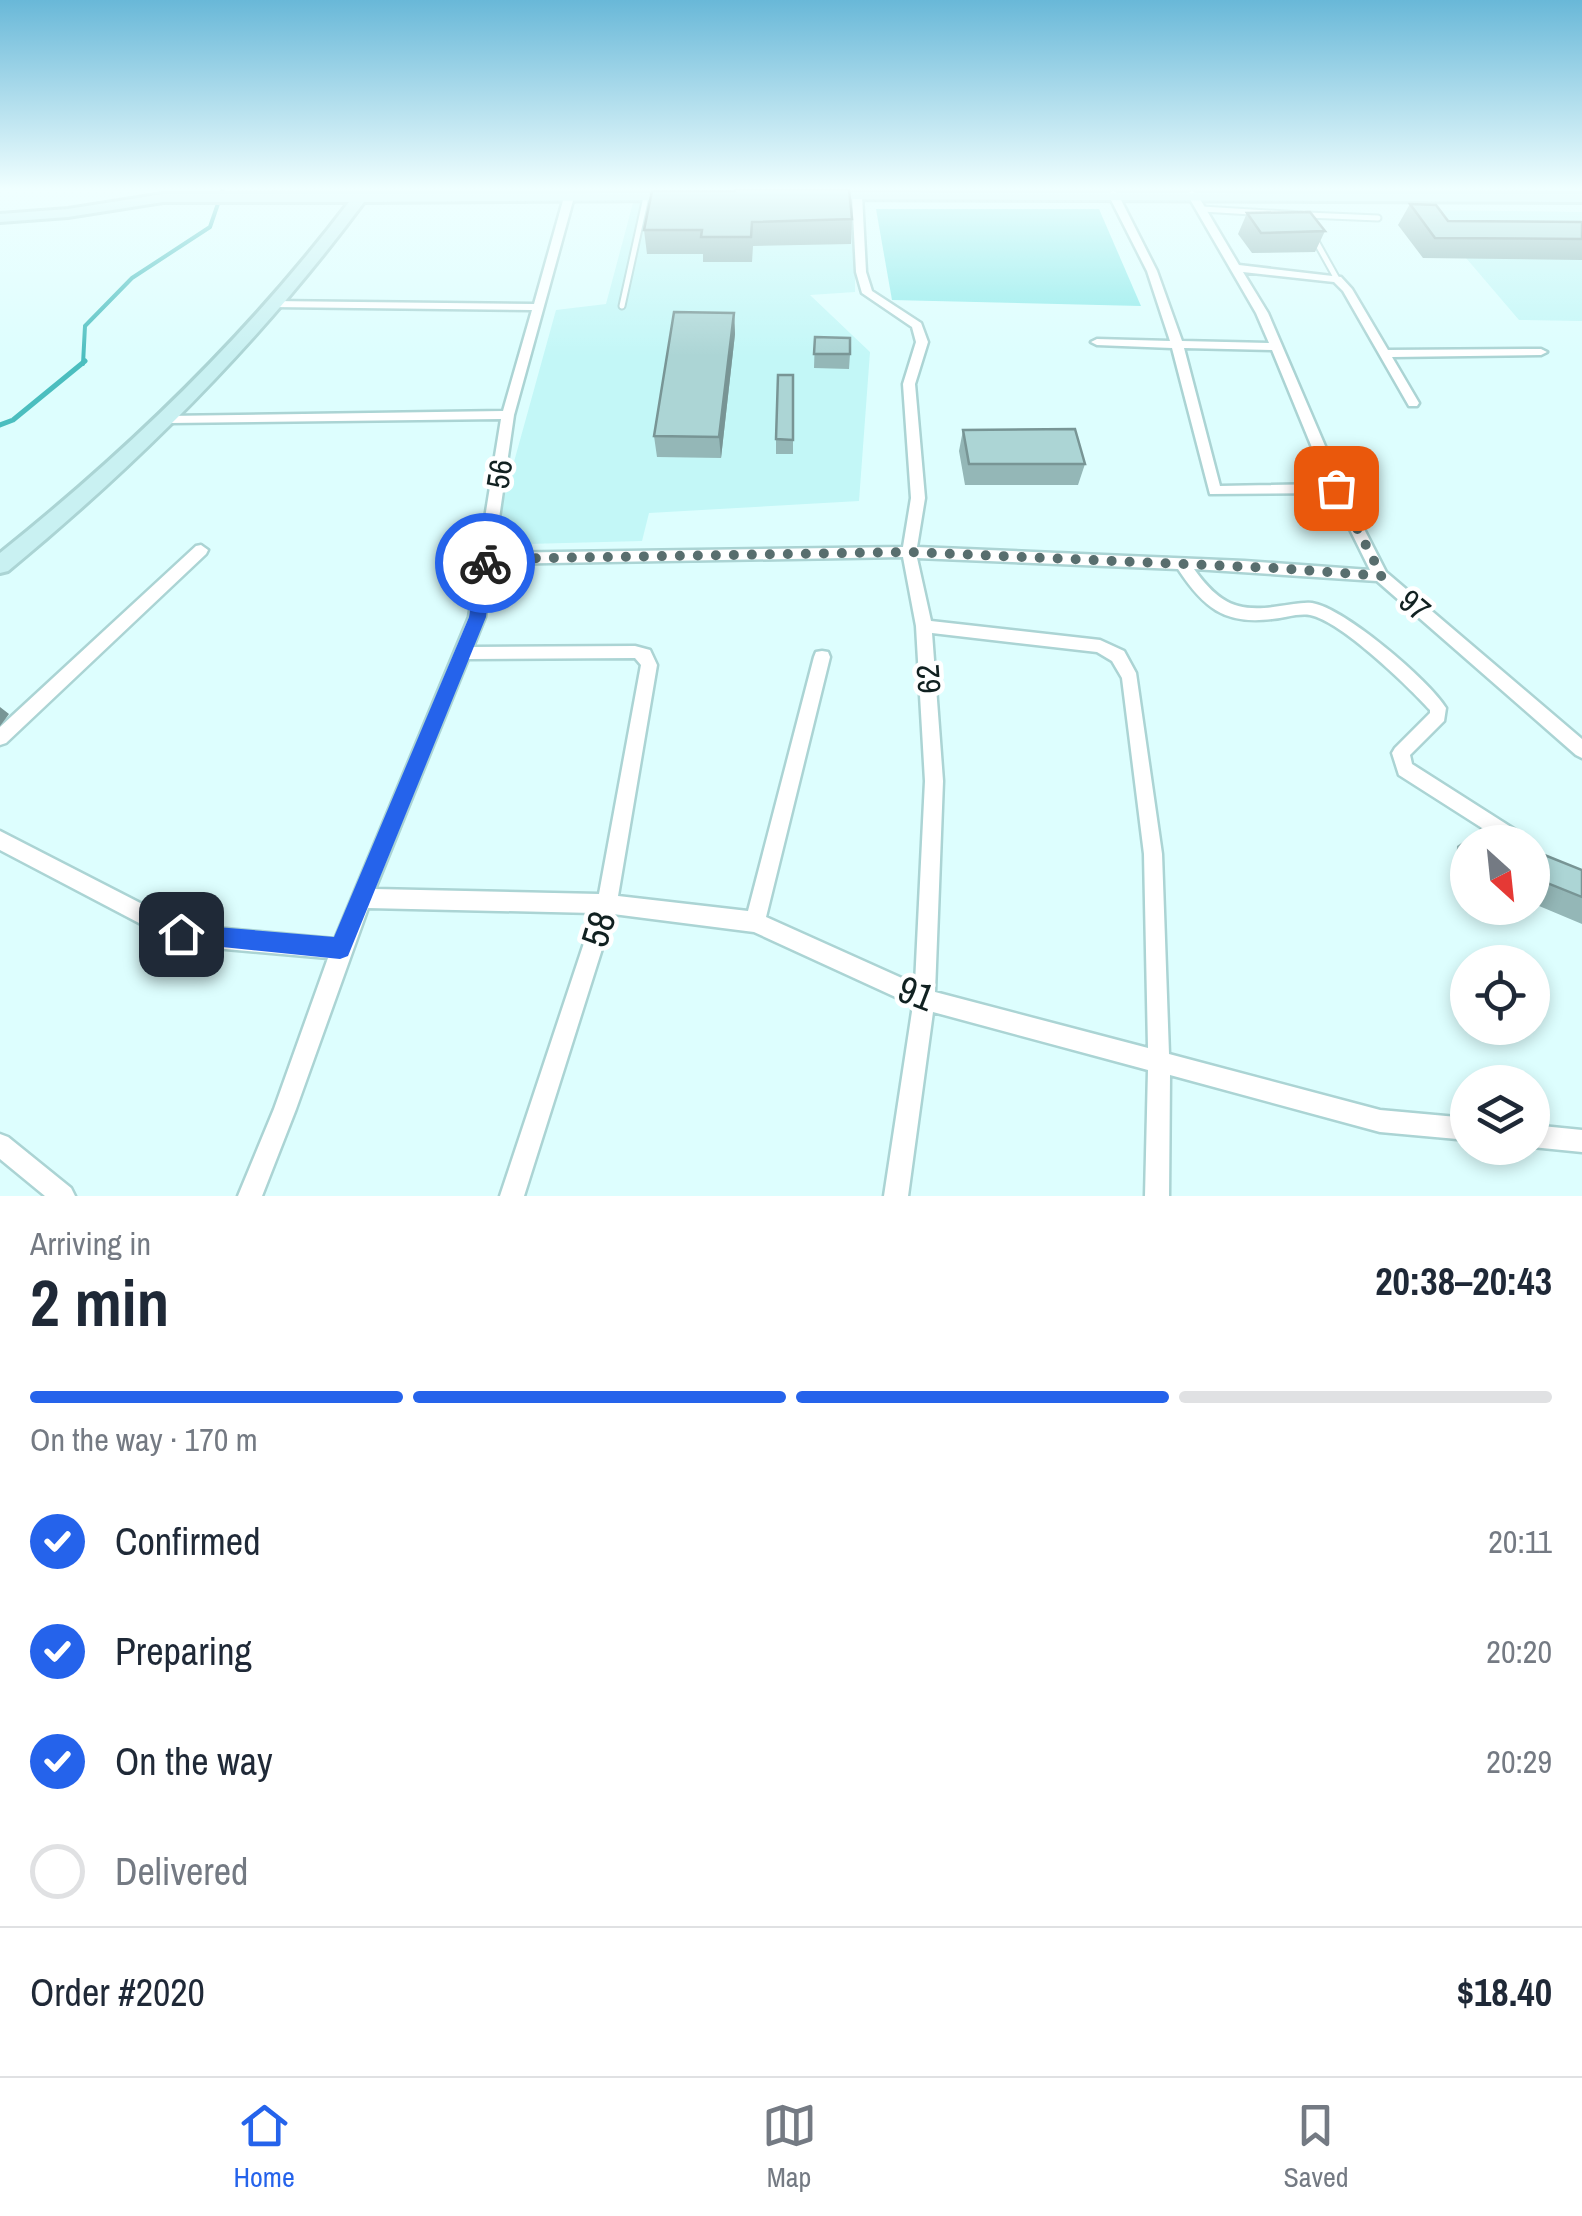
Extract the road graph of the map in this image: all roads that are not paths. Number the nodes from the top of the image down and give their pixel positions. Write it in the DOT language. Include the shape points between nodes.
graph roads {
  1 [pos="321,245"];
  2 [pos="555,245"];
  3 [pos="635,245"];
  4 [pos="858,245"];
  5 [pos="1139,245"];
  6 [pos="1224,245"];
  7 [pos="1318,245"];
  8 [pos="1238,268"];
  9 [pos="1336,280"];
  10 [pos="272,304"];
  11 [pos="622,306"];
  12 [pos="536,307"];
  13 [pos="1097,342"];
  14 [pos="1177,344"];
  15 [pos="1274,347"];
  16 [pos="1542,352"];
  17 [pos="1384,354"];
  18 [pos="1412,402"];
  19 [pos="508,415"];
  20 [pos="170,419"];
  21 [pos="1336,488"];
  22 [pos="201,550"];
  23 [pos="909,552"];
  24 [pos="486,559"];
  25 [pos="1182,563"];
  26 [pos="0,565"];
  27 [pos="1382,576"];
  28 [pos="924,626"];
  29 [pos="464,653"];
  30 [pos="822,657"];
  31 [pos="0,738"];
  32 [pos="1582,750"];
  33 [pos="1492,825"];
  34 [pos="0,840"];
  35 [pos="363,898"];
  36 [pos="608,904"];
  37 [pos="755,922"];
  38 [pos="340,949"];
  39 [pos="924,999"];
  40 [pos="1160,1065"];
  41 [pos="1450,1128"];
  42 [pos="1550,1137"];
  43 [pos="1582,1140"];
  44 [pos="0,1146"];
  45 [pos="63,1196"];
  46 [pos="250,1196"];
  47 [pos="512,1196"];
  48 [pos="896,1196"];
  49 [pos="1156,1196"];
  1 -- 10 [label="main road"];
  2 -- 12 [label="street, 56"];
  3 -- 11 [label="lane"];
  4 -- 23 [label="street, 62" via="864,284 874,300 917,325 922,335 908,384 918,480"];
  5 -- 14 [label="street"];
  6 -- 8 [label="street"];
  7 -- 9 [label="lane"];
  8 -- 9 [label="street"];
  8 -- 15 [label="street"];
  9 -- 17 [label="street"];
  10 -- 12 [label="street"];
  10 -- 20 [label="main road"];
  12 -- 19 [label="street, 56"];
  13 -- 14 [label="street"];
  14 -- 15 [label="street"];
  14 -- 21 [label="street" via="1215,490"];
  15 -- 21 [label="street"];
  16 -- 17 [label="street"];
  17 -- 18 [label="street"];
  19 -- 20 [label="street"];
  19 -- 24 [label="street, 56"];
  20 -- 26 [label="main road"];
  21 -- 27 [label="street"];
  22 -- 31 [label="street"];
  23 -- 24 [label="street, 97"];
  23 -- 25 [label="street, 97"];
  23 -- 28 [label="street, 62"];
  24 -- 29 [label="street, 56" via="478,617"];
  25 -- 27 [label="street, 97"];
  25 -- 33 [label="street" via="1218,608 1322,612 1404,673 1438,708 1438,716 1401,753 1405,769"];
  27 -- 32 [label="street, 97"];
  28 -- 39 [label="street, 62" via="934,781"];
  28 -- 40 [label="street" via="1100,646 1118,656 1130,678 1153,854"];
  29 -- 35 [label="street, 56"];
  29 -- 36 [label="street, 58" via="644,655 649,665"];
  30 -- 37 [label="street"];
  34 -- 38 [label="street" via="181,934"];
  35 -- 36 [label="street, 91"];
  35 -- 38 [label="street, 56"];
  36 -- 37 [label="street, 91"];
  36 -- 47 [label="street, 58"];
  37 -- 39 [label="street, 91"];
  38 -- 46 [label="street, 56"];
  39 -- 40 [label="street, 91"];
  39 -- 48 [label="street, 62"];
  40 -- 41 [label="street, 91" via="1380,1121"];
  40 -- 49 [label="street"];
  42 -- 43 [label="street"];
  44 -- 45 [label="street"];
}
